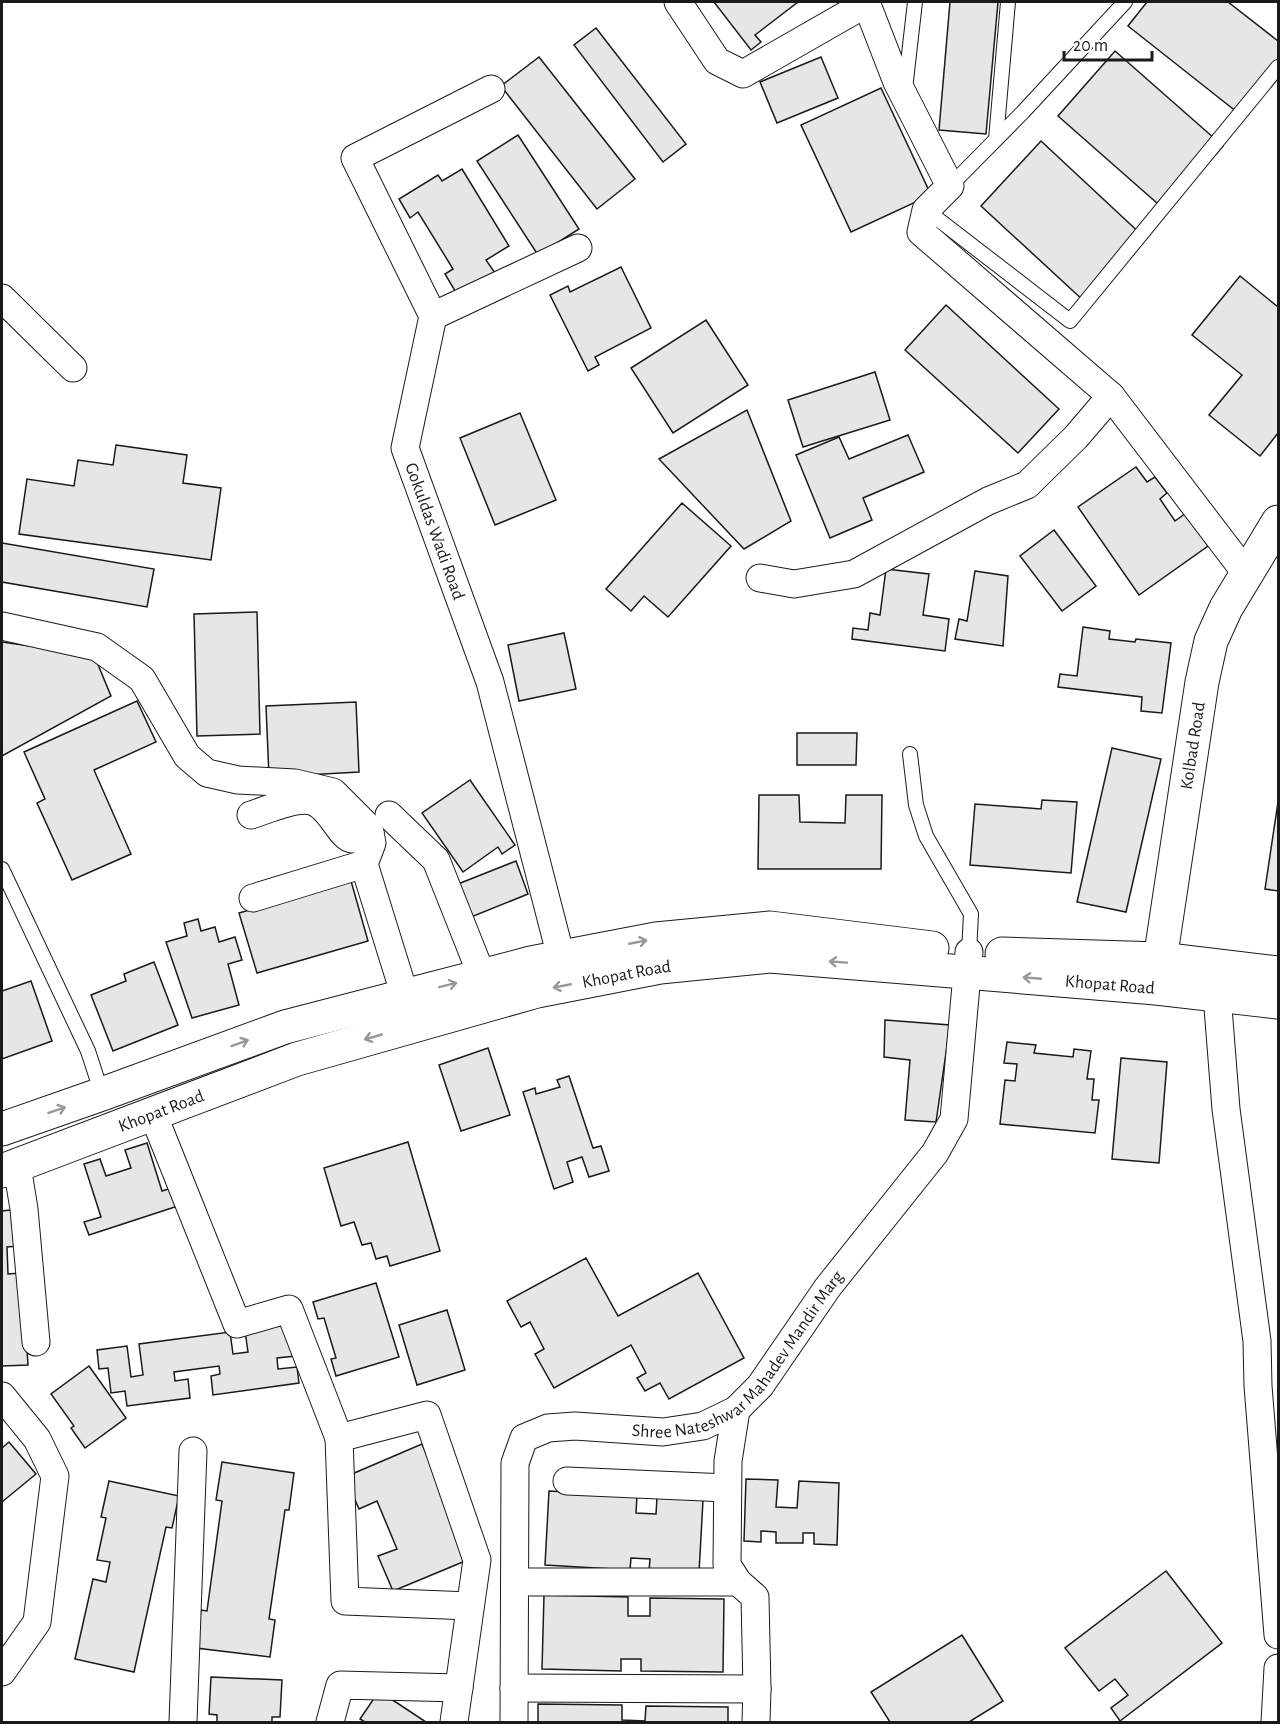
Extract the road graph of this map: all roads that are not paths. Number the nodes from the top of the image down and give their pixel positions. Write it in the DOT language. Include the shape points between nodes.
graph roads {
  1 [pos="678,2"];
  2 [pos="867,2"];
  3 [pos="915,2"];
  4 [pos="1008,2"];
  5 [pos="1125,2"];
  6 [pos="1278,67"];
  7 [pos="491,89"];
  8 [pos="904,96"];
  9 [pos="996,139"];
  10 [pos="950,186"];
  11 [pos="926,210"];
  12 [pos="578,248"];
  13 [pos="2,298"];
  14 [pos="433,316"];
  15 [pos="74,368"];
  16 [pos="1111,396"];
  17 [pos="1278,522"];
  18 [pos="1246,573"];
  19 [pos="760,578"];
  20 [pos="2,626"];
  21 [pos="910,754"];
  22 [pos="251,815"];
  23 [pos="380,824"];
  24 [pos="364,864"];
  25 [pos="2,869"];
  26 [pos="253,898"];
  27 [pos="561,957"];
  28 [pos="968,962"];
  29 [pos="1278,973"];
  30 [pos="1158,974"];
  31 [pos="482,976"];
  32 [pos="1217,995"];
  33 [pos="405,996"];
  34 [pos="1278,1002"];
  35 [pos="187,1062"];
  36 [pos="102,1094"];
  37 [pos="201,1095"];
  38 [pos="153,1114"];
  39 [pos="2,1129"];
  40 [pos="9,1168"];
  41 [pos="36,1342"];
  42 [pos="2,1396"];
  43 [pos="736,1410"];
  44 [pos="339,1438"];
  45 [pos="193,1451"];
  46 [pos="567,1481"];
  47 [pos="727,1488"];
  48 [pos="515,1582"];
  49 [pos="738,1582"];
  50 [pos="470,1606"];
  51 [pos="1278,1635"];
  52 [pos="1278,1668"];
  53 [pos="2,1672"];
  54 [pos="459,1688"];
  55 [pos="514,1688"];
  56 [pos="757,1689"];
  57 [pos="183,1722"];
  58 [pos="330,1722"];
  59 [pos="454,1722"];
  60 [pos="514,1722"];
  61 [pos="756,1722"];
  62 [pos="1275,1722"];
  1 -- 2 [label="street" via="717,61 743,74"];
  2 -- 8 [label="street"];
  3 -- 8 [label="lane"];
  4 -- 9 [label="lane"];
  5 -- 9 [label="lane"];
  6 -- 11 [label="lane" via="1070,321"];
  7 -- 14 [label="street" via="355,158"];
  8 -- 10 [label="street"];
  9 -- 10 [label="lane"];
  10 -- 11 [label="street"];
  11 -- 16 [label="street" via="921,232"];
  12 -- 14 [label="street"];
  13 -- 15 [label="street"];
  14 -- 27 [label="street, Gokuldas Wadi Road" via="405,448 490,682"];
  16 -- 18 [label="street"];
  16 -- 19 [label="street" via="1027,485 988,501 854,574 794,584"];
  17 -- 18 [label="main road, Kolbad Road"];
  18 -- 30 [label="main road, Kolbad Road" via="1211,641 1202,682"];
  20 -- 23 [label="street" via="98,647 142,679 187,756 207,773 238,780 295,783 333,792 366,825"];
  21 -- 28 [label="lane" via="916,805 926,836 971,914"];
  22 -- 23 [label="street" via="299,800 323,806 346,837 353,839"];
  23 -- 24 [label="street"];
  23 -- 31 [label="street" via="436,860"];
  24 -- 26 [label="street"];
  24 -- 33 [label="street"];
  25 -- 36 [label="lane" via="88,1051"];
  27 -- 28 [label="main road, Khopat Road, one-way" via="656,939 770,928"];
  27 -- 31 [label="main road, Khopat Road"];
  28 -- 30 [label="main road, Khopat Road"];
  28 -- 37 [label="main road, Khopat Road, one-way" via="770,956 660,967 526,994 297,1059"];
  28 -- 43 [label="street, Shree Nateshwar Mahadev Mandir Marg" via="954,1119 935,1153 828,1287 760,1386"];
  29 -- 30 [label="main road, Khopat Road"];
  30 -- 32 [label="main road, Khopat Road"];
  33 -- 31 [label="main road, Khopat Road, one-way"];
  32 -- 34 [label="main road, Khopat Road"];
  32 -- 51 [label="street" via="1226,1109 1257,1341"];
  35 -- 33 [label="main road, Khopat Road, one-way" via="285,1027"];
  35 -- 36 [label="main road, Khopat Road"];
  35 -- 37 [label="main road"];
  39 -- 36 [label="main road, Khopat Road, one-way"];
  37 -- 38 [label="main road, Khopat Road"];
  38 -- 40 [label="main road, Khopat Road"];
  38 -- 44 [label="street" via="237,1324 289,1309"];
  40 -- 41 [label="street" via="24,1209"];
  42 -- 53 [label="street" via="38,1439 55,1476 37,1622"];
  43 -- 47 [label="street"];
  43 -- 48 [label="street, Shree Nateshwar Mahadev Mandir Marg" via="703,1426 663,1432 575,1426 548,1428 524,1438 515,1463"];
  44 -- 50 [label="street" via="345,1600"];
  44 -- 50 [label="street" via="427,1414 477,1560"];
  45 -- 57 [label="street"];
  46 -- 47 [label="street"];
  47 -- 49 [label="street" via="727,1565"];
  48 -- 49 [label="street"];
  48 -- 55 [label="street, Shree Nateshwar Mahadev Mandir Marg"];
  49 -- 56 [label="street" via="755,1597"];
  50 -- 54 [label="street"];
  52 -- 62 [label="street"];
  54 -- 58 [label="street" via="340,1685"];
  54 -- 59 [label="street"];
  55 -- 56 [label="street"];
  55 -- 60 [label="street, Shree Nateshwar Mahadev Mandir Marg"];
  56 -- 61 [label="street"];
}
